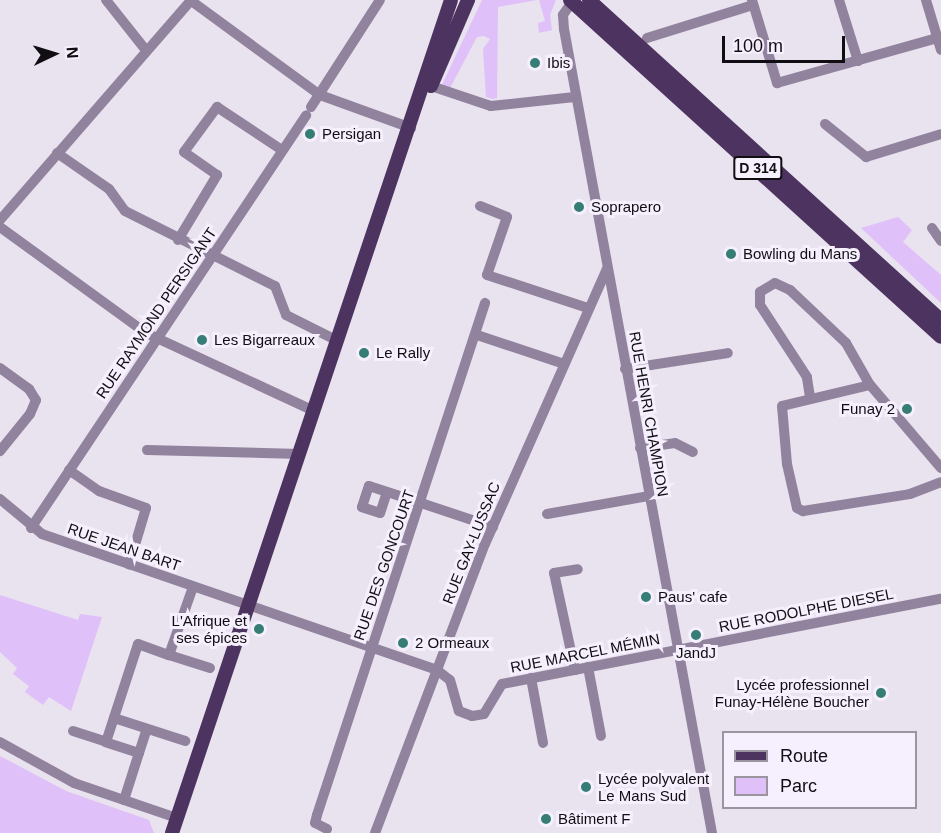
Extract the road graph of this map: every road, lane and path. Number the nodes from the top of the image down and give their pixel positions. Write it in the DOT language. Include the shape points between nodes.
graph roads {
  1 [pos="106,0"];
  2 [pos="190,0"];
  3 [pos="380,0"];
  4 [pos="452,0"];
  5 [pos="466,0"];
  6 [pos="589,0"];
  7 [pos="839,0"];
  8 [pos="926,0"];
  9 [pos="571,1"];
  10 [pos="753,2"];
  11 [pos="647,38"];
  12 [pos="937,39"];
  13 [pos="145,49"];
  14 [pos="941,50"];
  15 [pos="858,61"];
  16 [pos="430,87"];
  17 [pos="320,95"];
  18 [pos="575,97"];
  19 [pos="825,124"];
  20 [pos="411,128"];
  21 [pos="941,134"];
  22 [pos="282,150"];
  23 [pos="57,153"];
  24 [pos="480,206"];
  25 [pos="0,220"];
  26 [pos="0,227"];
  27 [pos="932,228"];
  28 [pos="178,240"];
  29 [pos="941,241"];
  30 [pos="212,256"];
  31 [pos="607,269"];
  32 [pos="485,303"];
  33 [pos="588,308"];
  34 [pos="941,320"];
  35 [pos="477,334"];
  36 [pos="941,337"];
  37 [pos="156,339"];
  38 [pos="338,341"];
  39 [pos="728,353"];
  40 [pos="564,364"];
  41 [pos="0,368"];
  42 [pos="626,369"];
  43 [pos="870,386"];
  44 [pos="810,397"];
  45 [pos="314,411"];
  46 [pos="640,448"];
  47 [pos="147,450"];
  48 [pos="0,451"];
  49 [pos="693,452"];
  50 [pos="300,454"];
  51 [pos="941,468"];
  52 [pos="69,470"];
  53 [pos="941,483"];
  54 [pos="387,492"];
  55 [pos="649,496"];
  56 [pos="0,499"];
  57 [pos="421,503"];
  58 [pos="547,514"];
  59 [pos="493,527"];
  60 [pos="31,528"];
  61 [pos="129,565"];
  62 [pos="578,569"];
  63 [pos="193,587"];
  64 [pos="941,599"];
  65 [pos="249,605"];
  66 [pos="372,648"];
  67 [pos="677,650"];
  68 [pos="169,655"];
  69 [pos="588,667"];
  70 [pos="210,668"];
  71 [pos="437,670"];
  72 [pos="575,670"];
  73 [pos="531,678"];
  74 [pos="114,718"];
  75 [pos="147,729"];
  76 [pos="73,731"];
  77 [pos="601,736"];
  78 [pos="185,741"];
  79 [pos="0,742"];
  80 [pos="106,742"];
  81 [pos="543,743"];
  82 [pos="139,753"];
  83 [pos="124,800"];
  84 [pos="177,818"];
  85 [pos="327,829"];
  86 [pos="172,833"];
  87 [pos="375,833"];
  88 [pos="712,833"];
  1 -- 13 [label="street"];
  2 -- 13 [label="street"];
  2 -- 17 [label="street"];
  3 -- 17 [label="street, RUE RAYMOND PERSIGANT"];
  4 -- 20 [label="main road"];
  5 -- 16 [label="main road"];
  6 -- 34 [label="main road, D 314"];
  7 -- 15 [label="street"];
  8 -- 12 [label="street"];
  9 -- 18 [label="street, RUE HENRI CHAMPION" via="563,22"];
  9 -- 36 [label="main road, D 314"];
  10 -- 11 [label="street"];
  10 -- 15 [label="street" via="777,83"];
  12 -- 14 [label="street"];
  12 -- 15 [label="street"];
  13 -- 23 [label="street"];
  16 -- 18 [label="street" via="491,105"];
  16 -- 20 [label="main road"];
  17 -- 20 [label="street"];
  17 -- 22 [label="street, RUE RAYMOND PERSIGANT"];
  18 -- 31 [label="street, RUE HENRI CHAMPION"];
  19 -- 21 [label="street" via="866,157"];
  20 -- 38 [label="main road"];
  22 -- 28 [label="street" via="217,107 184,152 217,175"];
  22 -- 30 [label="street, RUE RAYMOND PERSIGANT"];
  23 -- 25 [label="street"];
  23 -- 28 [label="street" via="109,189 125,211"];
  24 -- 33 [label="street" via="507,217 487,276"];
  26 -- 37 [label="street"];
  27 -- 29 [label="street"];
  28 -- 30 [label="street"];
  30 -- 37 [label="street, RUE RAYMOND PERSIGANT"];
  30 -- 38 [label="street" via="275,285 285,315"];
  31 -- 33 [label="street, RUE GAY-LUSSAC"];
  31 -- 42 [label="street, RUE HENRI CHAMPION"];
  32 -- 35 [label="street, RUE DES GONCOURT"];
  33 -- 40 [label="street, RUE GAY-LUSSAC"];
  35 -- 40 [label="street"];
  35 -- 57 [label="street, RUE DES GONCOURT"];
  37 -- 45 [label="street"];
  37 -- 52 [label="street, RUE RAYMOND PERSIGANT"];
  38 -- 45 [label="main road"];
  39 -- 42 [label="street"];
  40 -- 59 [label="street, RUE GAY-LUSSAC"];
  41 -- 48 [label="street" via="29,389 36,400 30,414"];
  42 -- 46 [label="street, RUE HENRI CHAMPION"];
  43 -- 44 [label="street"];
  43 -- 44 [label="street" via="846,343 790,290 775,283 760,292 760,305 807,377"];
  43 -- 51 [label="street"];
  44 -- 53 [label="street" via="787,402 780,415 797,508 813,511 910,494"];
  45 -- 50 [label="main road"];
  46 -- 49 [label="street" via="675,443"];
  46 -- 55 [label="street, RUE HENRI CHAMPION"];
  47 -- 50 [label="street"];
  50 -- 65 [label="main road"];
  52 -- 60 [label="street, RUE RAYMOND PERSIGANT"];
  52 -- 61 [label="street" via="99,491 146,508"];
  54 -- 57 [label="street"];
  55 -- 58 [label="street"];
  55 -- 67 [label="street, RUE HENRI CHAMPION"];
  56 -- 60 [label="street, RUE JEAN BART"];
  57 -- 59 [label="street"];
  57 -- 66 [label="street, RUE DES GONCOURT"];
  59 -- 71 [label="street, RUE GAY-LUSSAC"];
  60 -- 61 [label="street, RUE JEAN BART"];
  61 -- 63 [label="street, RUE JEAN BART"];
  62 -- 72 [label="street" via="554,573"];
  63 -- 65 [label="street, RUE JEAN BART"];
  63 -- 68 [label="street"];
  64 -- 67 [label="street, RUE RODOLPHE DIESEL"];
  65 -- 66 [label="street, RUE JEAN BART"];
  65 -- 84 [label="main road"];
  66 -- 71 [label="street, RUE JEAN BART"];
  66 -- 85 [label="street, RUE DES GONCOURT" via="315,823"];
  67 -- 69 [label="street, RUE MARCEL MÉMIN"];
  67 -- 88 [label="street, RUE HENRI CHAMPION"];
  68 -- 70 [label="street"];
  68 -- 74 [label="street" via="138,644"];
  69 -- 72 [label="street, RUE MARCEL MÉMIN"];
  69 -- 77 [label="street"];
  71 -- 73 [label="street, RUE MARCEL MÉMIN" via="450,680 459,711 472,717 483,714 502,684"];
  71 -- 87 [label="street, RUE GAY-LUSSAC"];
  72 -- 73 [label="street, RUE MARCEL MÉMIN"];
  73 -- 81 [label="street"];
  74 -- 75 [label="street"];
  74 -- 80 [label="street"];
  75 -- 78 [label="street"];
  75 -- 82 [label="street"];
  76 -- 80 [label="street"];
  79 -- 83 [label="street" via="74,783"];
  80 -- 82 [label="street"];
  82 -- 83 [label="street"];
  83 -- 84 [label="street"];
  84 -- 86 [label="main road"];
}
